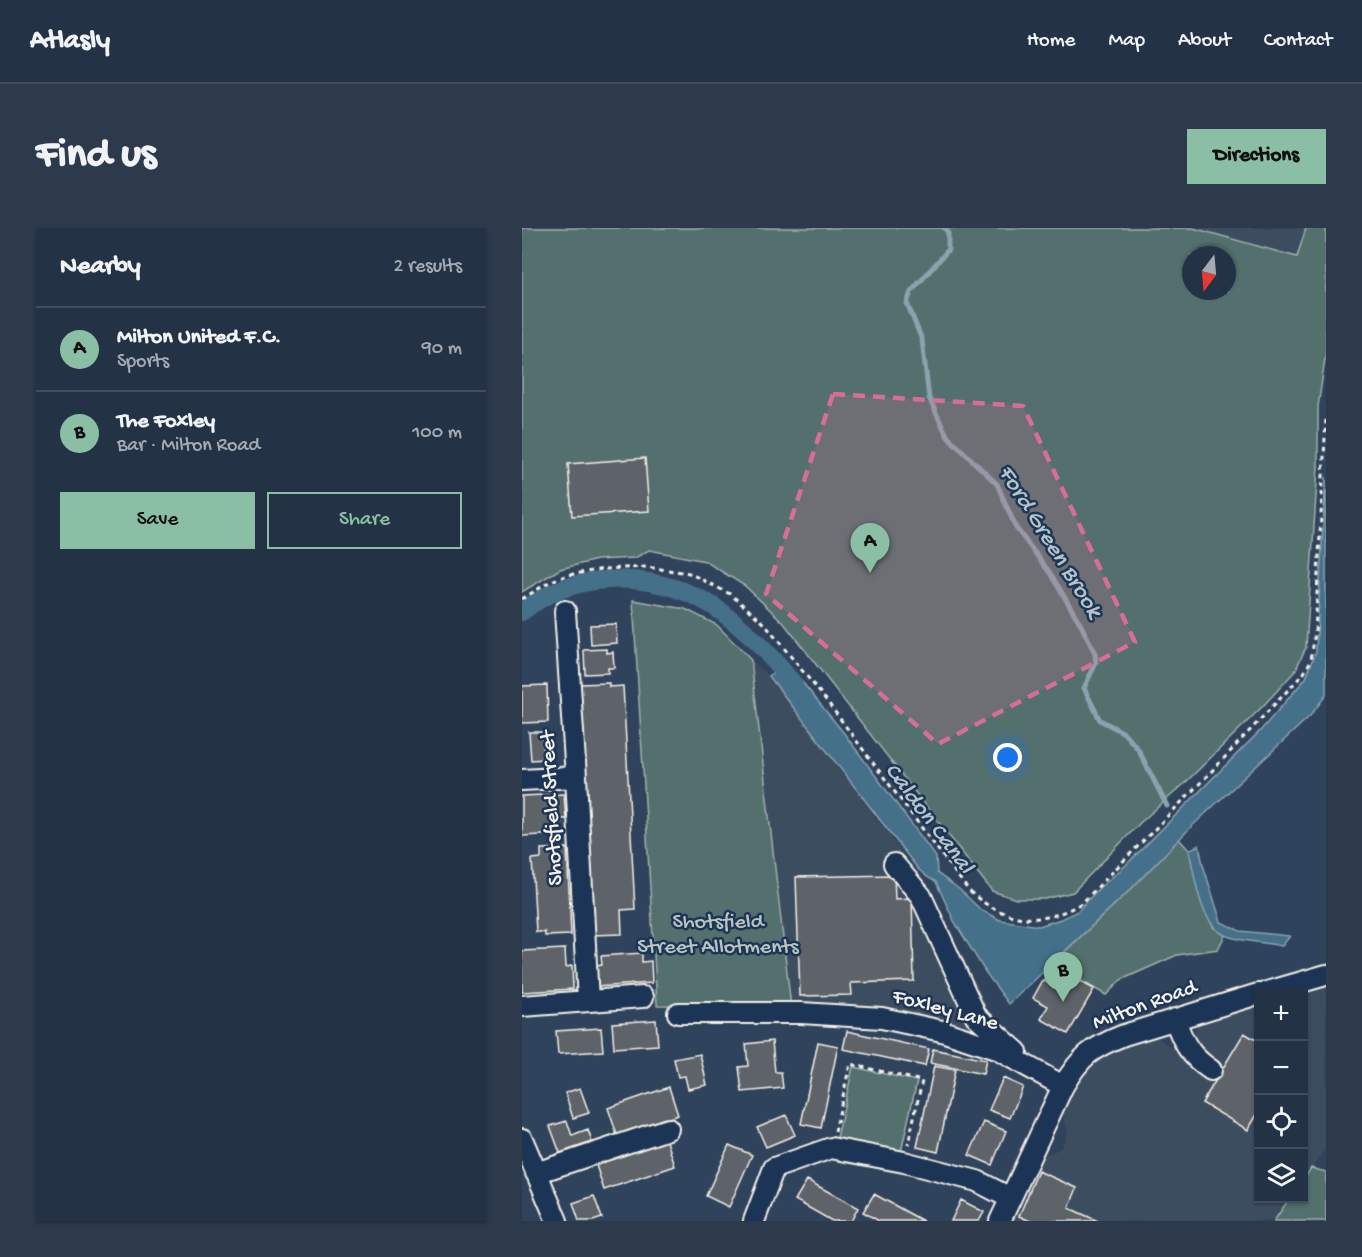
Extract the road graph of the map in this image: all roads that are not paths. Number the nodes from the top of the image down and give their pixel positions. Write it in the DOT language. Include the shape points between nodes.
graph roads {
  1 [pos="565,611"];
  2 [pos="576,777"];
  3 [pos="522,780"];
  4 [pos="894,864"];
  5 [pos="1326,975"];
  6 [pos="1284,987"];
  7 [pos="1254,995"];
  8 [pos="643,997"];
  9 [pos="588,1001"];
  10 [pos="522,1006"];
  11 [pos="678,1013"];
  12 [pos="1175,1019"];
  13 [pos="1211,1071"];
  14 [pos="1041,1074"];
  15 [pos="1063,1086"];
  16 [pos="668,1129"];
  17 [pos="522,1138"];
  18 [pos="536,1173"];
  19 [pos="1010,1198"];
  20 [pos="557,1221"];
  21 [pos="754,1221"];
  22 [pos="1000,1221"];
  1 -- 2 [label="street, Shotsfield Street"];
  2 -- 3 [label="street"];
  2 -- 9 [label="street, Shotsfield Street"];
  4 -- 14 [label="street" via="921,896 976,1016"];
  5 -- 6 [label="street"];
  7 -- 12 [label="street, Milton Road"];
  8 -- 9 [label="street"];
  9 -- 10 [label="street"];
  11 -- 14 [label="street, Foxley Lane" via="801,1013 882,1018 942,1031 996,1049"];
  12 -- 13 [label="street" via="1183,1043"];
  12 -- 15 [label="street, Milton Road" via="1103,1043 1086,1054"];
  14 -- 15 [label="street, Foxley Lane"];
  15 -- 19 [label="street"];
  16 -- 18 [label="street"];
  17 -- 18 [label="street"];
  18 -- 20 [label="street"];
  19 -- 21 [label="street" via="977,1181 904,1161 831,1148 774,1168"];
  19 -- 22 [label="street"];
}
